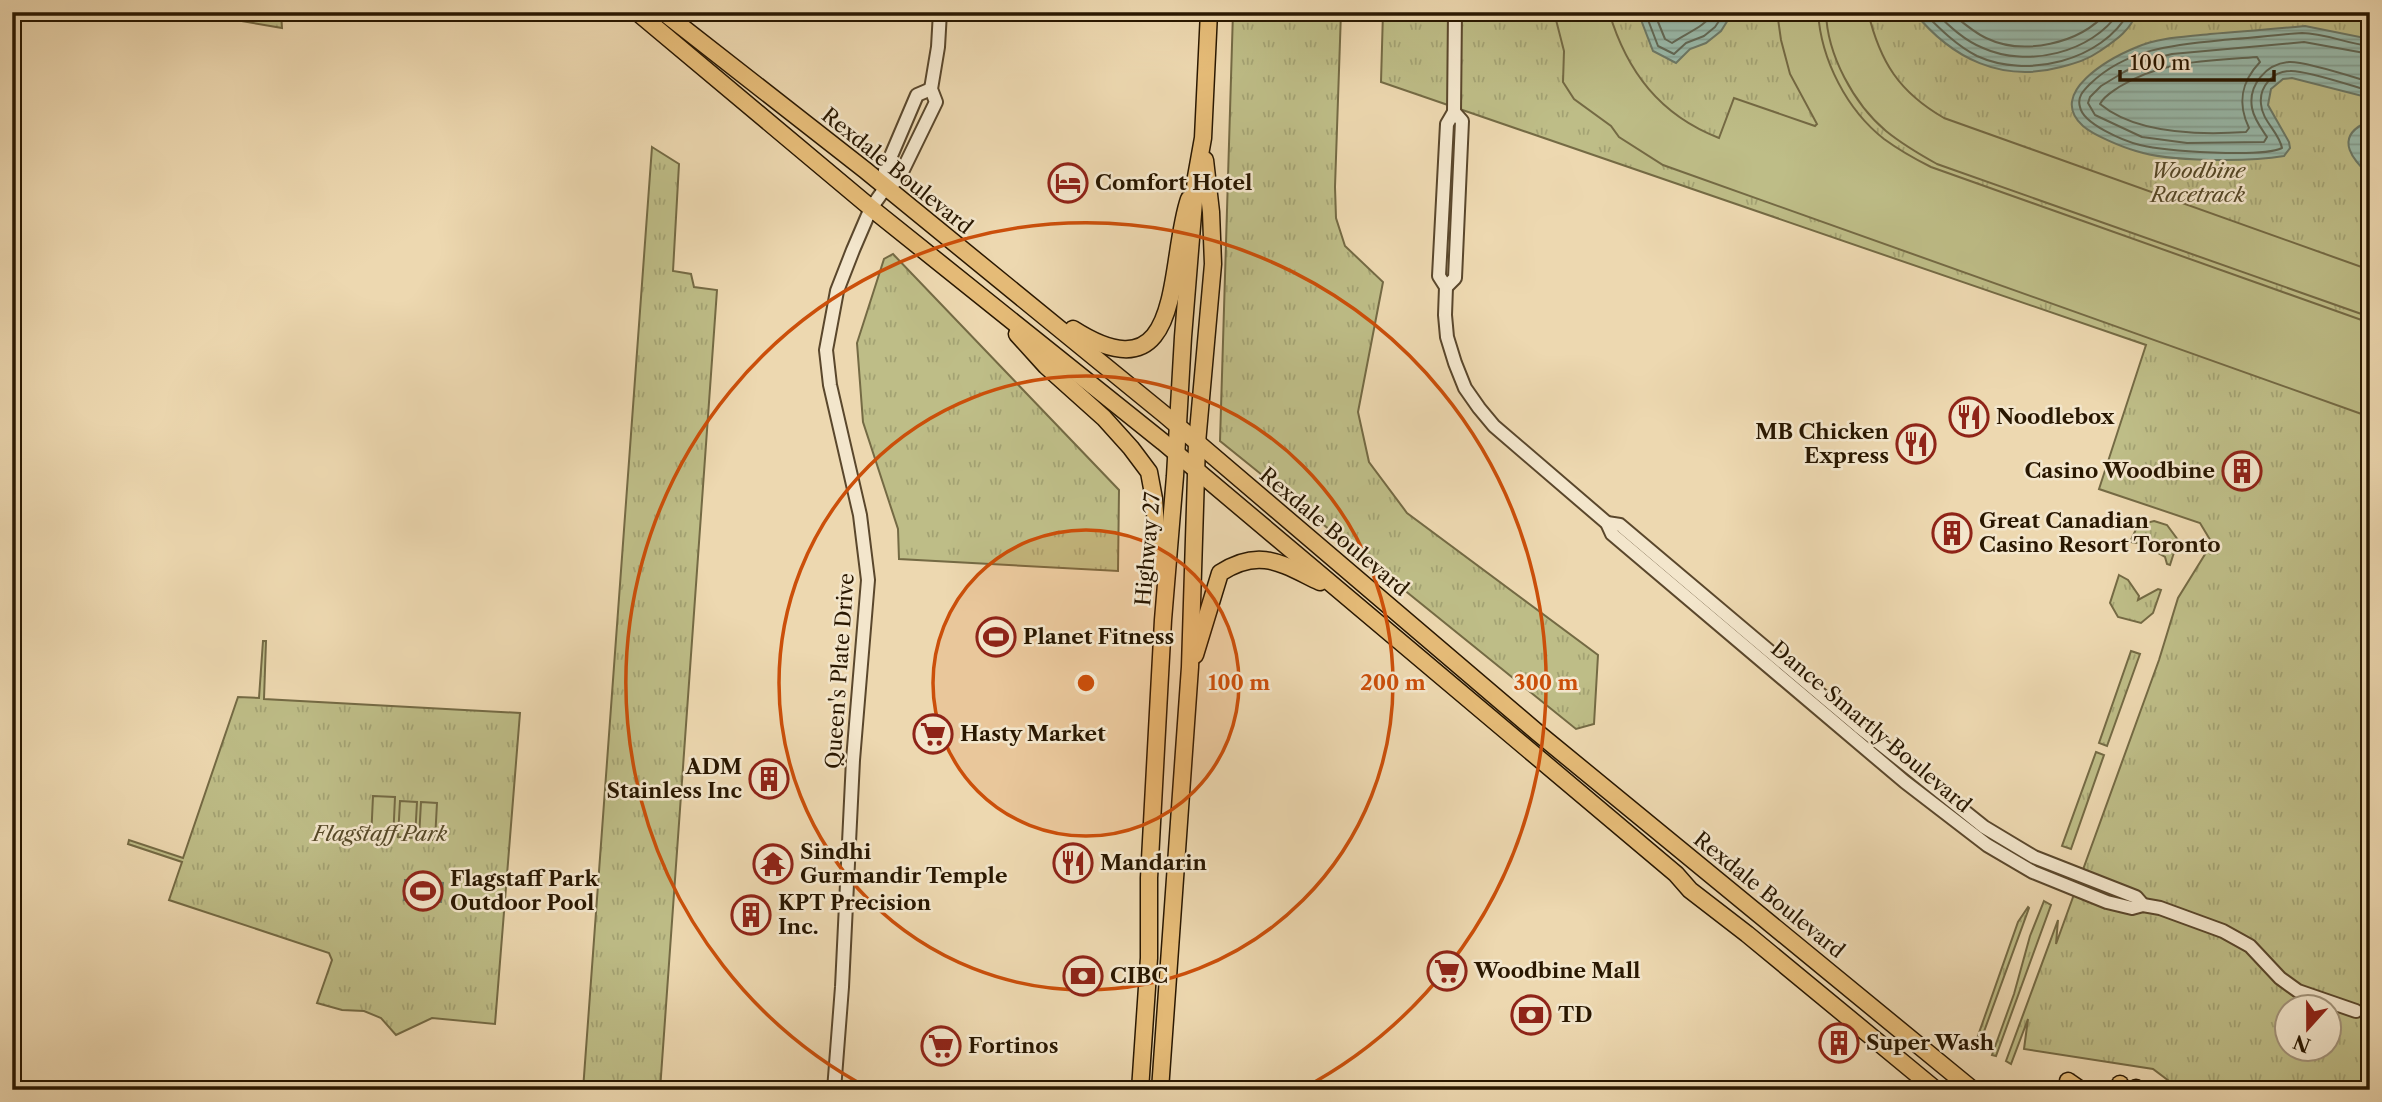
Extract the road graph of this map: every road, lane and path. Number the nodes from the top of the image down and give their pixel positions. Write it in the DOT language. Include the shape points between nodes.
graph roads {
  1 [pos="637,12"];
  2 [pos="663,12"];
  3 [pos="940,12"];
  4 [pos="1455,12"];
  5 [pos="1208,14"];
  6 [pos="931,89"];
  7 [pos="1203,138"];
  8 [pos="1196,177"];
  9 [pos="886,187"];
  10 [pos="871,208"];
  11 [pos="984,299"];
  12 [pos="1042,315"];
  13 [pos="1177,426"];
  14 [pos="1197,443"];
  15 [pos="1176,453"];
  16 [pos="1196,470"];
  17 [pos="1341,592"];
  18 [pos="1163,620"];
  19 [pos="1190,667"];
  20 [pos="2357,1012"];
  21 [pos="1970,1089"];
  22 [pos="834,1090"];
  23 [pos="1140,1090"];
  24 [pos="1160,1090"];
  25 [pos="1936,1090"];
  1 -- 10 [label="main road, Rexdale Boulevard"];
  2 -- 9 [label="main road, Rexdale Boulevard"];
  3 -- 6 [label="street, Queen's Plate Drive"];
  4 -- 20 [label="street, Dance Smartly Boulevard" via="1454,112 1462,121 1455,278 1446,287 1447,337 1465,388 1494,426 1607,523 1620,525 1984,827 2032,856 2136,897 2143,905 2238,938 2298,991"];
  5 -- 7 [label="main road, Highway 27"];
  6 -- 9 [label="street, Queen's Plate Drive" via="917,95 885,170"];
  6 -- 9 [label="street, Queen's Plate Drive" via="936,102 926,126 898,180"];
  7 -- 8 [label="main road, Highway 27"];
  7 -- 14 [label="main road, Highway 27" via="1213,264"];
  8 -- 12 [label="main road" via="1181,221 1170,302 1156,334 1139,347 1117,350"];
  8 -- 13 [label="main road, Highway 27"];
  9 -- 10 [label="street, Queen's Plate Drive"];
  9 -- 12 [label="main road, Rexdale Boulevard"];
  10 -- 11 [label="main road, Rexdale Boulevard"];
  10 -- 22 [label="street, Queen's Plate Drive" via="837,291 826,350 860,515 868,580"];
  11 -- 15 [label="main road, Rexdale Boulevard"];
  11 -- 18 [label="main road" via="1046,366 1104,418 1149,472"];
  12 -- 13 [label="main road, Rexdale Boulevard"];
  13 -- 14 [label="main road, Rexdale Boulevard"];
  13 -- 15 [label="main road, Highway 27"];
  14 -- 16 [label="main road, Highway 27"];
  14 -- 21 [label="main road, Rexdale Boulevard" via="1538,733"];
  15 -- 16 [label="main road, Rexdale Boulevard"];
  15 -- 18 [label="main road, Highway 27"];
  16 -- 17 [label="main road, Rexdale Boulevard"];
  16 -- 19 [label="main road, Highway 27"];
  17 -- 19 [label="main road" via="1264,559 1236,562 1220,573"];
  17 -- 25 [label="main road, Rexdale Boulevard" via="1690,890"];
  18 -- 23 [label="main road, Highway 27"];
  19 -- 24 [label="main road, Highway 27"];
}
